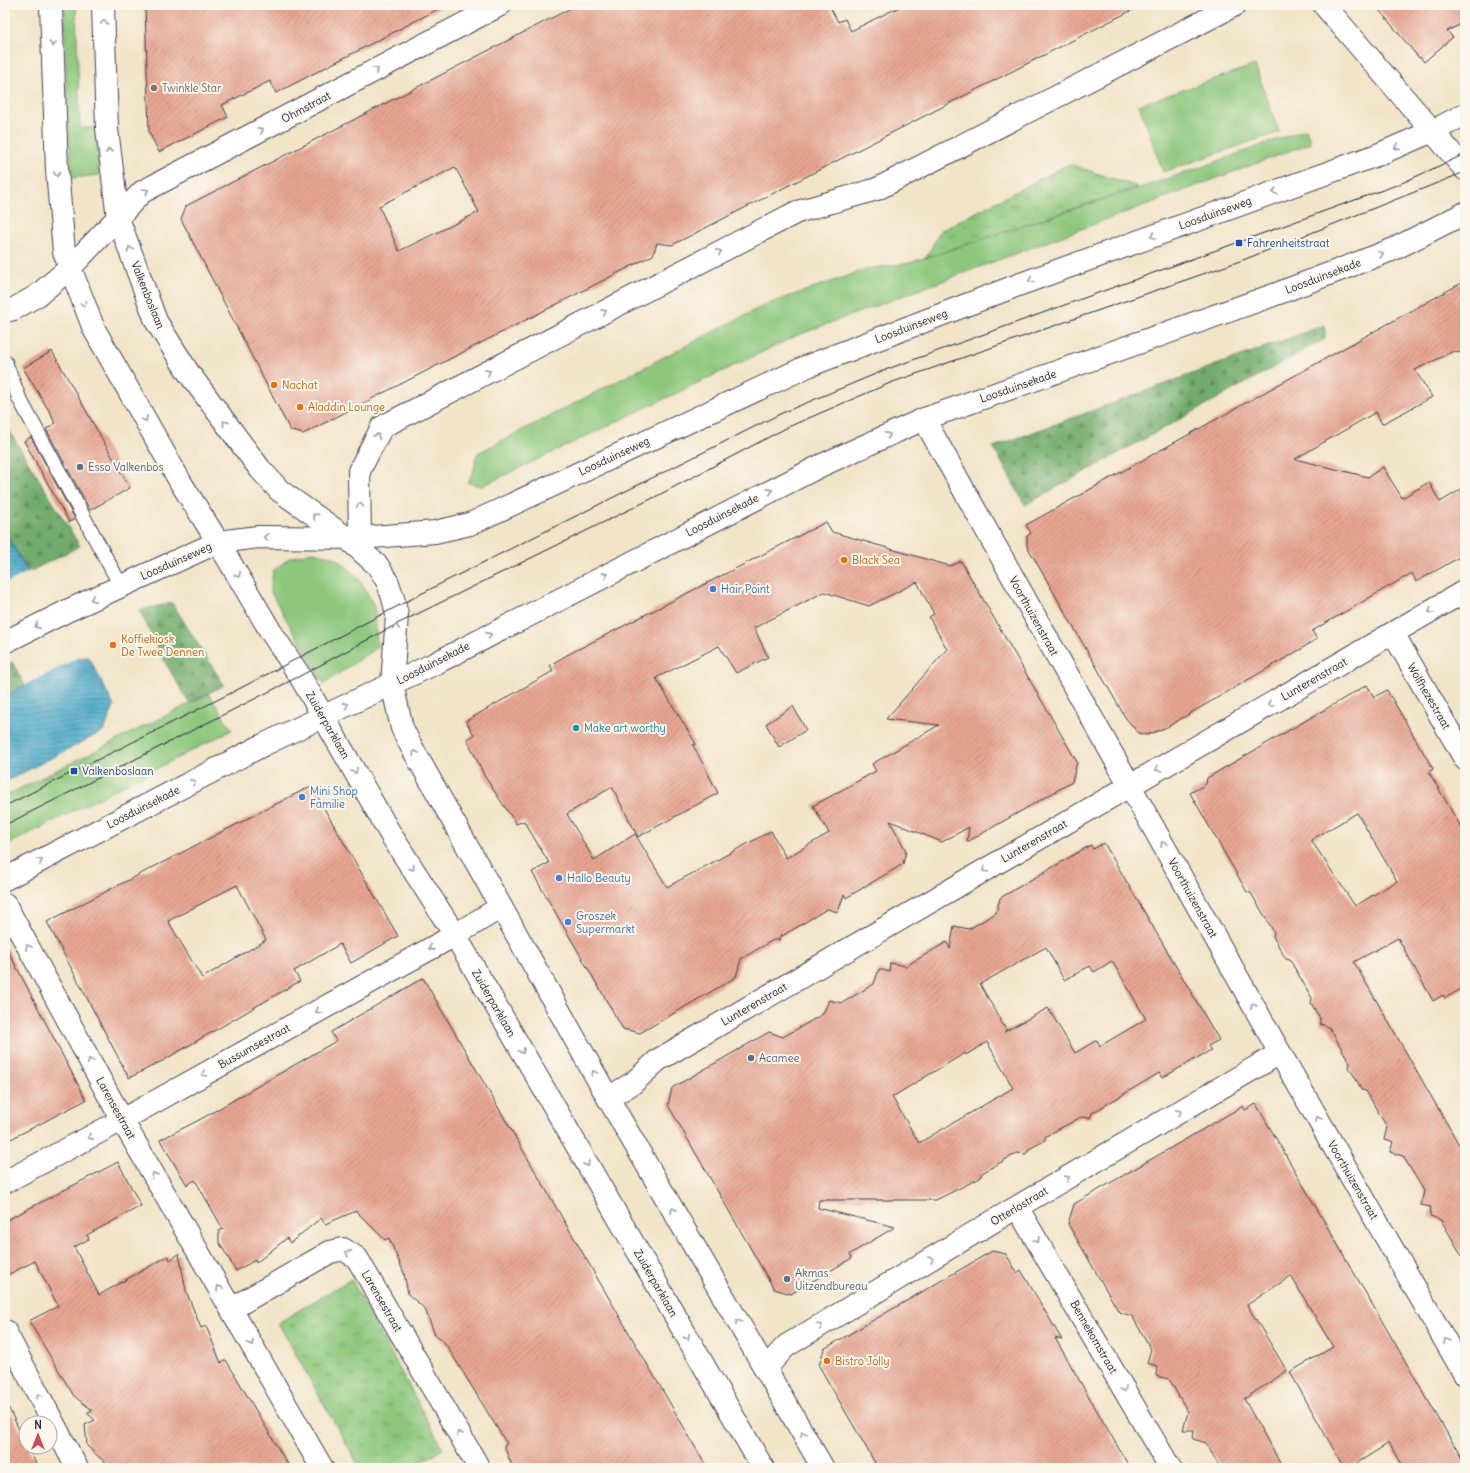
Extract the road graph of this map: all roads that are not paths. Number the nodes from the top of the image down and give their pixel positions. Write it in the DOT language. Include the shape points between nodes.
graph roads {
  1 [pos="51,5"];
  2 [pos="103,5"];
  3 [pos="500,5"];
  4 [pos="1234,5"];
  5 [pos="1324,5"];
  6 [pos="1465,114"];
  7 [pos="1433,131"];
  8 [pos="1465,169"];
  9 [pos="1465,213"];
  10 [pos="118,218"];
  11 [pos="70,268"];
  12 [pos="5,311"];
  13 [pos="5,362"];
  14 [pos="924,419"];
  15 [pos="354,538"];
  16 [pos="218,542"];
  17 [pos="122,586"];
  18 [pos="1465,591"];
  19 [pos="1393,633"];
  20 [pos="5,642"];
  21 [pos="392,684"];
  22 [pos="322,716"];
  23 [pos="1465,759"];
  24 [pos="1130,785"];
  25 [pos="5,879"];
  26 [pos="5,904"];
  27 [pos="501,907"];
  28 [pos="455,935"];
  29 [pos="1280,1053"];
  30 [pos="608,1098"];
  31 [pos="122,1120"];
  32 [pos="5,1182"];
  33 [pos="1018,1207"];
  34 [pos="231,1309"];
  35 [pos="5,1331"];
  36 [pos="765,1369"];
  37 [pos="1465,1375"];
  38 [pos="77,1468"];
  39 [pos="322,1468"];
  40 [pos="478,1468"];
  41 [pos="763,1468"];
  42 [pos="823,1468"];
  43 [pos="1170,1468"];
  1 -- 11 [label="street, one-way" via="60,223 64,252"];
  10 -- 2 [label="street, Valkenboslaan, one-way" via="107,129"];
  10 -- 3 [label="street, Ohmstraat, one-way" via="142,192"];
  15 -- 4 [label="street, one-way" via="360,471 382,427 797,212 877,189"];
  5 -- 7 [label="street"];
  6 -- 7 [label="street, Loosduinseweg"];
  7 -- 8 [label="street"];
  7 -- 15 [label="street, Loosduinseweg, one-way" via="1377,155 1018,285 808,366 470,524 435,532"];
  14 -- 9 [label="street, Loosduinsekade, one-way" via="1279,293 1394,248"];
  10 -- 11 [label="street, Ohmstraat"];
  15 -- 10 [label="street, Valkenboslaan, one-way" via="280,490 252,459 188,372 156,321"];
  11 -- 12 [label="street, Ohmstraat" via="38,295 14,309"];
  11 -- 16 [label="street, one-way" via="94,329"];
  13 -- 17 [label="lane" via="19,398"];
  21 -- 14 [label="street, Loosduinsekade, one-way" via="820,466"];
  14 -- 24 [label="street, Voorthuizenstraat"];
  15 -- 16 [label="street, Loosduinseweg, one-way" via="258,537"];
  21 -- 15 [label="street, one-way" via="397,615 393,598 378,566"];
  16 -- 17 [label="street, Loosduinseweg"];
  16 -- 22 [label="street, Zuiderparklaan, one-way"];
  17 -- 20 [label="street, Loosduinseweg, one-way"];
  18 -- 19 [label="street, Lunterenstraat, one-way"];
  19 -- 23 [label="street, Wolfhezestraat"];
  19 -- 24 [label="street, Lunterenstraat, one-way"];
  22 -- 21 [label="street, Loosduinsekade, one-way"];
  27 -- 21 [label="street, one-way" via="402,728"];
  25 -- 22 [label="street, Loosduinsekade, one-way"];
  22 -- 28 [label="street, Zuiderparklaan, one-way" via="391,835"];
  29 -- 24 [label="street, Voorthuizenstraat, one-way"];
  24 -- 30 [label="street, Lunterenstraat, one-way" via="658,1060 633,1083"];
  31 -- 26 [label="street, Larensestraat, one-way"];
  27 -- 28 [label="street, Bussumsestraat"];
  30 -- 27 [label="street, one-way"];
  28 -- 31 [label="street, Bussumsestraat, one-way"];
  28 -- 41 [label="street, Zuiderparklaan, one-way"];
  33 -- 29 [label="street, Otterlostraat, one-way"];
  37 -- 29 [label="street, Voorthuizenstraat, one-way"];
  36 -- 30 [label="street, one-way"];
  31 -- 32 [label="street, Bussumsestraat, one-way"];
  34 -- 31 [label="street, Larensestraat, one-way"];
  36 -- 33 [label="street, Otterlostraat, one-way" via="786,1346"];
  33 -- 43 [label="street, Bennekomstraat, one-way"];
  34 -- 39 [label="street, Larensestraat, one-way"];
  40 -- 34 [label="street, Larensestraat, one-way" via="357,1258 351,1254 342,1249 330,1252"];
  38 -- 35 [label="street, one-way"];
  42 -- 36 [label="street, one-way"];
}
